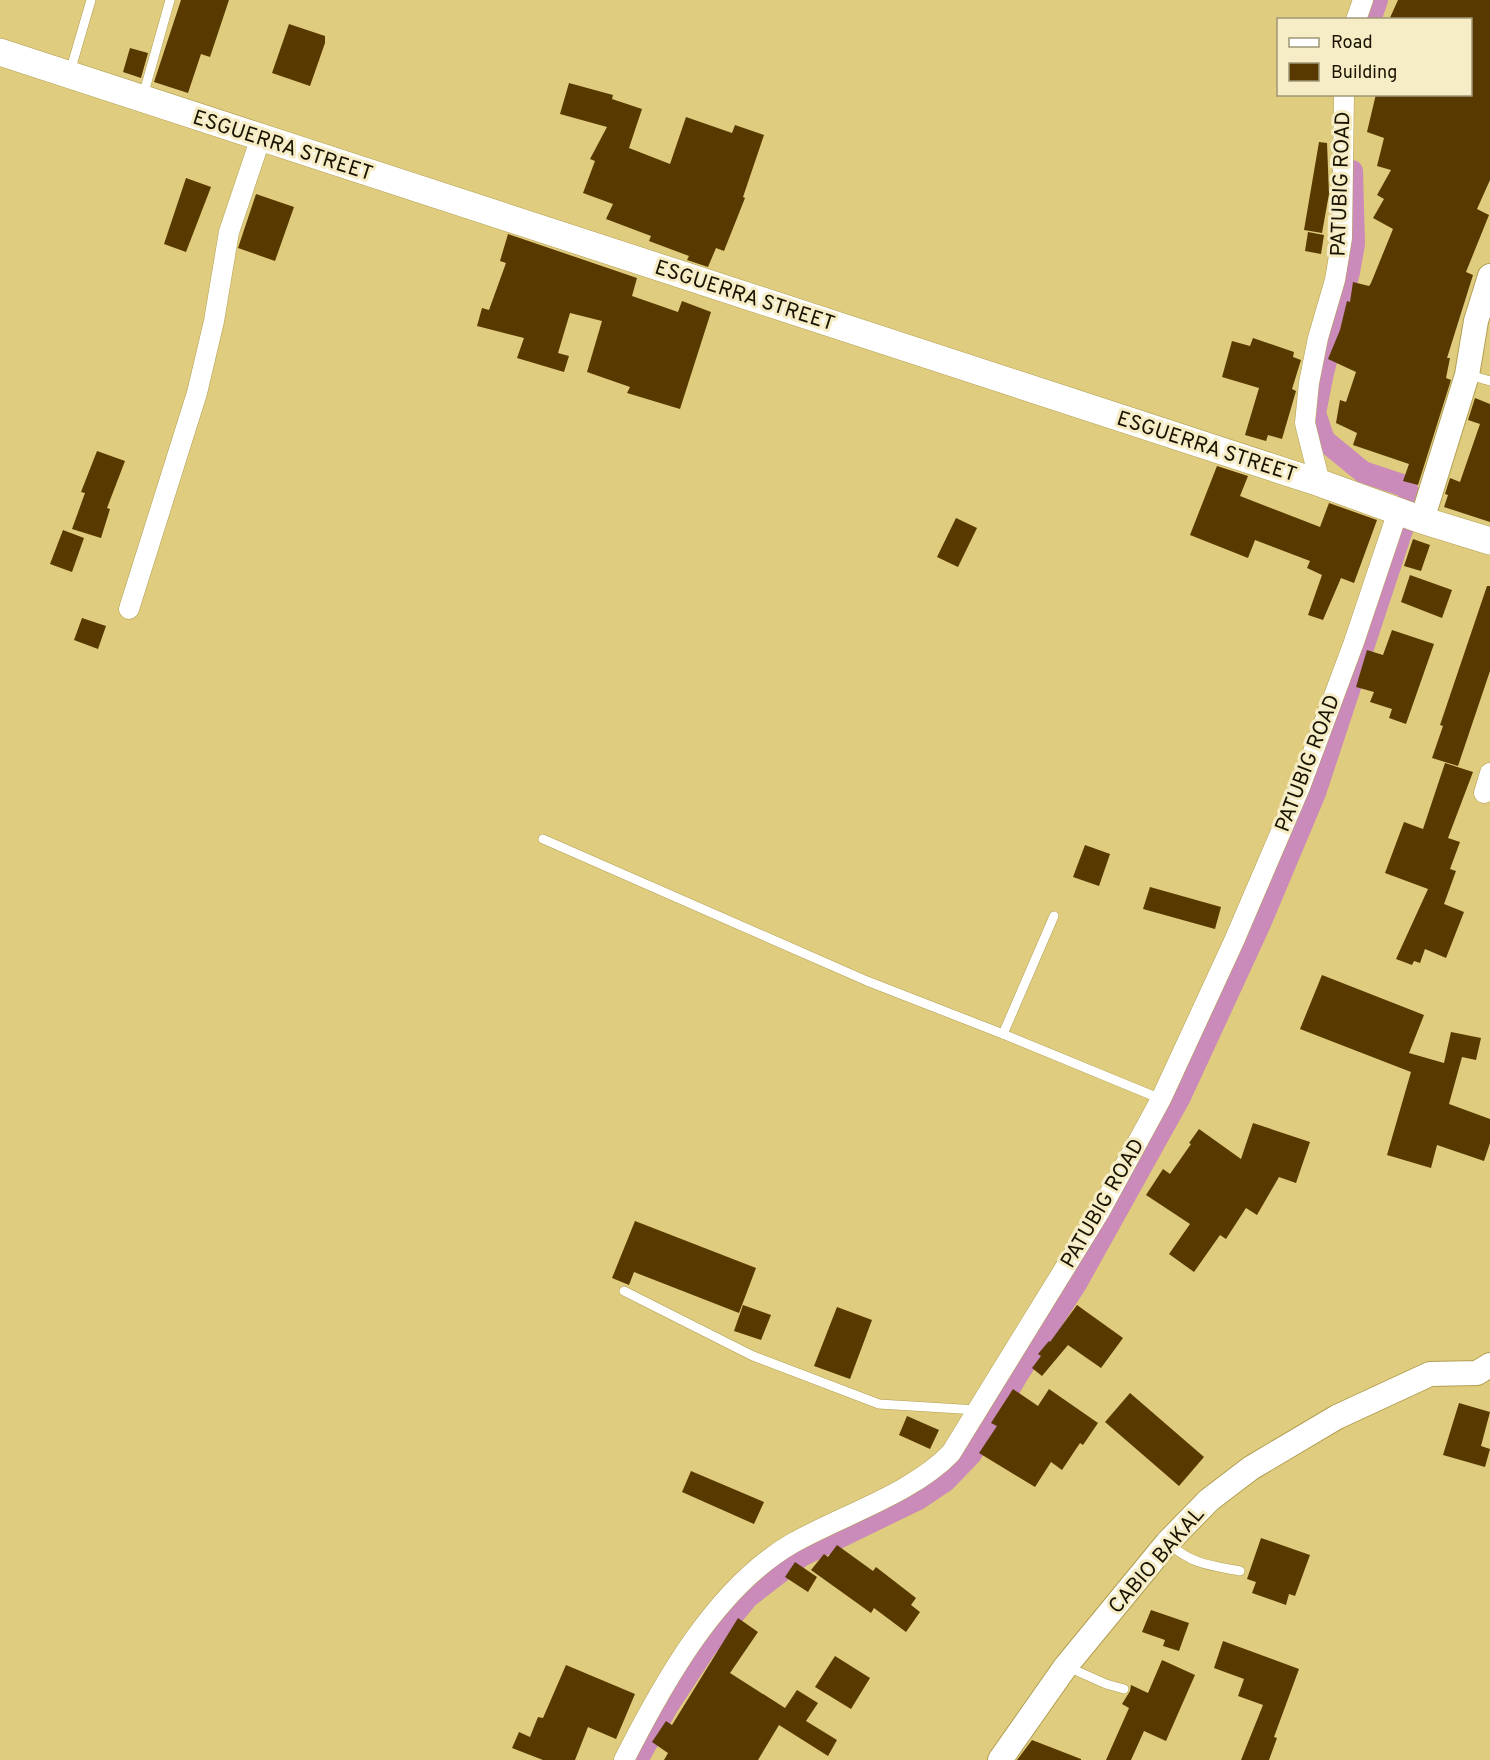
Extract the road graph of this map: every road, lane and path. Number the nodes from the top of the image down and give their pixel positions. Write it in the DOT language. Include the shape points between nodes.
graph roads {
  1 [pos="91,0"];
  2 [pos="170,0"];
  3 [pos="1363,0"];
  4 [pos="1357,18"];
  5 [pos="0,52"];
  6 [pos="69,75"];
  7 [pos="1344,96"];
  8 [pos="142,99"];
  9 [pos="261,137"];
  10 [pos="1490,276"];
  11 [pos="1467,375"];
  12 [pos="1490,381"];
  13 [pos="1320,483"];
  14 [pos="1410,515"];
  15 [pos="1490,541"];
  16 [pos="129,609"];
  17 [pos="1490,773"];
  18 [pos="1484,793"];
  19 [pos="543,839"];
  20 [pos="1054,916"];
  21 [pos="1003,1034"];
  22 [pos="1161,1099"];
  23 [pos="624,1292"];
  24 [pos="1485,1372"];
  25 [pos="977,1410"];
  26 [pos="1167,1543"];
  27 [pos="1240,1571"];
  28 [pos="1066,1666"];
  29 [pos="1124,1689"];
  30 [pos="624,1760"];
  31 [pos="1000,1760"];
  1 -- 6 [label="lane"];
  2 -- 8 [label="lane"];
  3 -- 4 [label="street"];
  5 -- 6 [label="main road, ESGUERRA STREET"];
  6 -- 8 [label="main road, ESGUERRA STREET"];
  7 -- 13 [label="street, PATUBIG ROAD" via="1342,238 1309,383 1305,423"];
  8 -- 9 [label="main road, ESGUERRA STREET"];
  9 -- 13 [label="main road, ESGUERRA STREET"];
  9 -- 16 [label="street" via="229,232 197,393"];
  10 -- 11 [label="street" via="1476,321"];
  11 -- 12 [label="lane"];
  11 -- 14 [label="street"];
  13 -- 14 [label="main road, ESGUERRA STREET"];
  14 -- 15 [label="main road, ESGUERRA STREET"];
  14 -- 22 [label="street, PATUBIG ROAD" via="1354,642 1300,787"];
  17 -- 18 [label="street"];
  19 -- 21 [label="lane" via="867,981"];
  20 -- 21 [label="lane"];
  21 -- 22 [label="lane"];
  22 -- 25 [label="street, PATUBIG ROAD" via="1100,1210"];
  23 -- 25 [label="lane" via="753,1356 879,1404"];
  24 -- 26 [label="street, CABIO BAKAL" via="1430,1374 1337,1417 1251,1468 1209,1500"];
  25 -- 30 [label="street, PATUBIG ROAD" via="939,1466 798,1540 757,1568 685,1652"];
  26 -- 27 [label="lane" via="1200,1564"];
  26 -- 28 [label="street, CABIO BAKAL"];
  28 -- 29 [label="lane"];
  28 -- 31 [label="street, CABIO BAKAL"];
}
